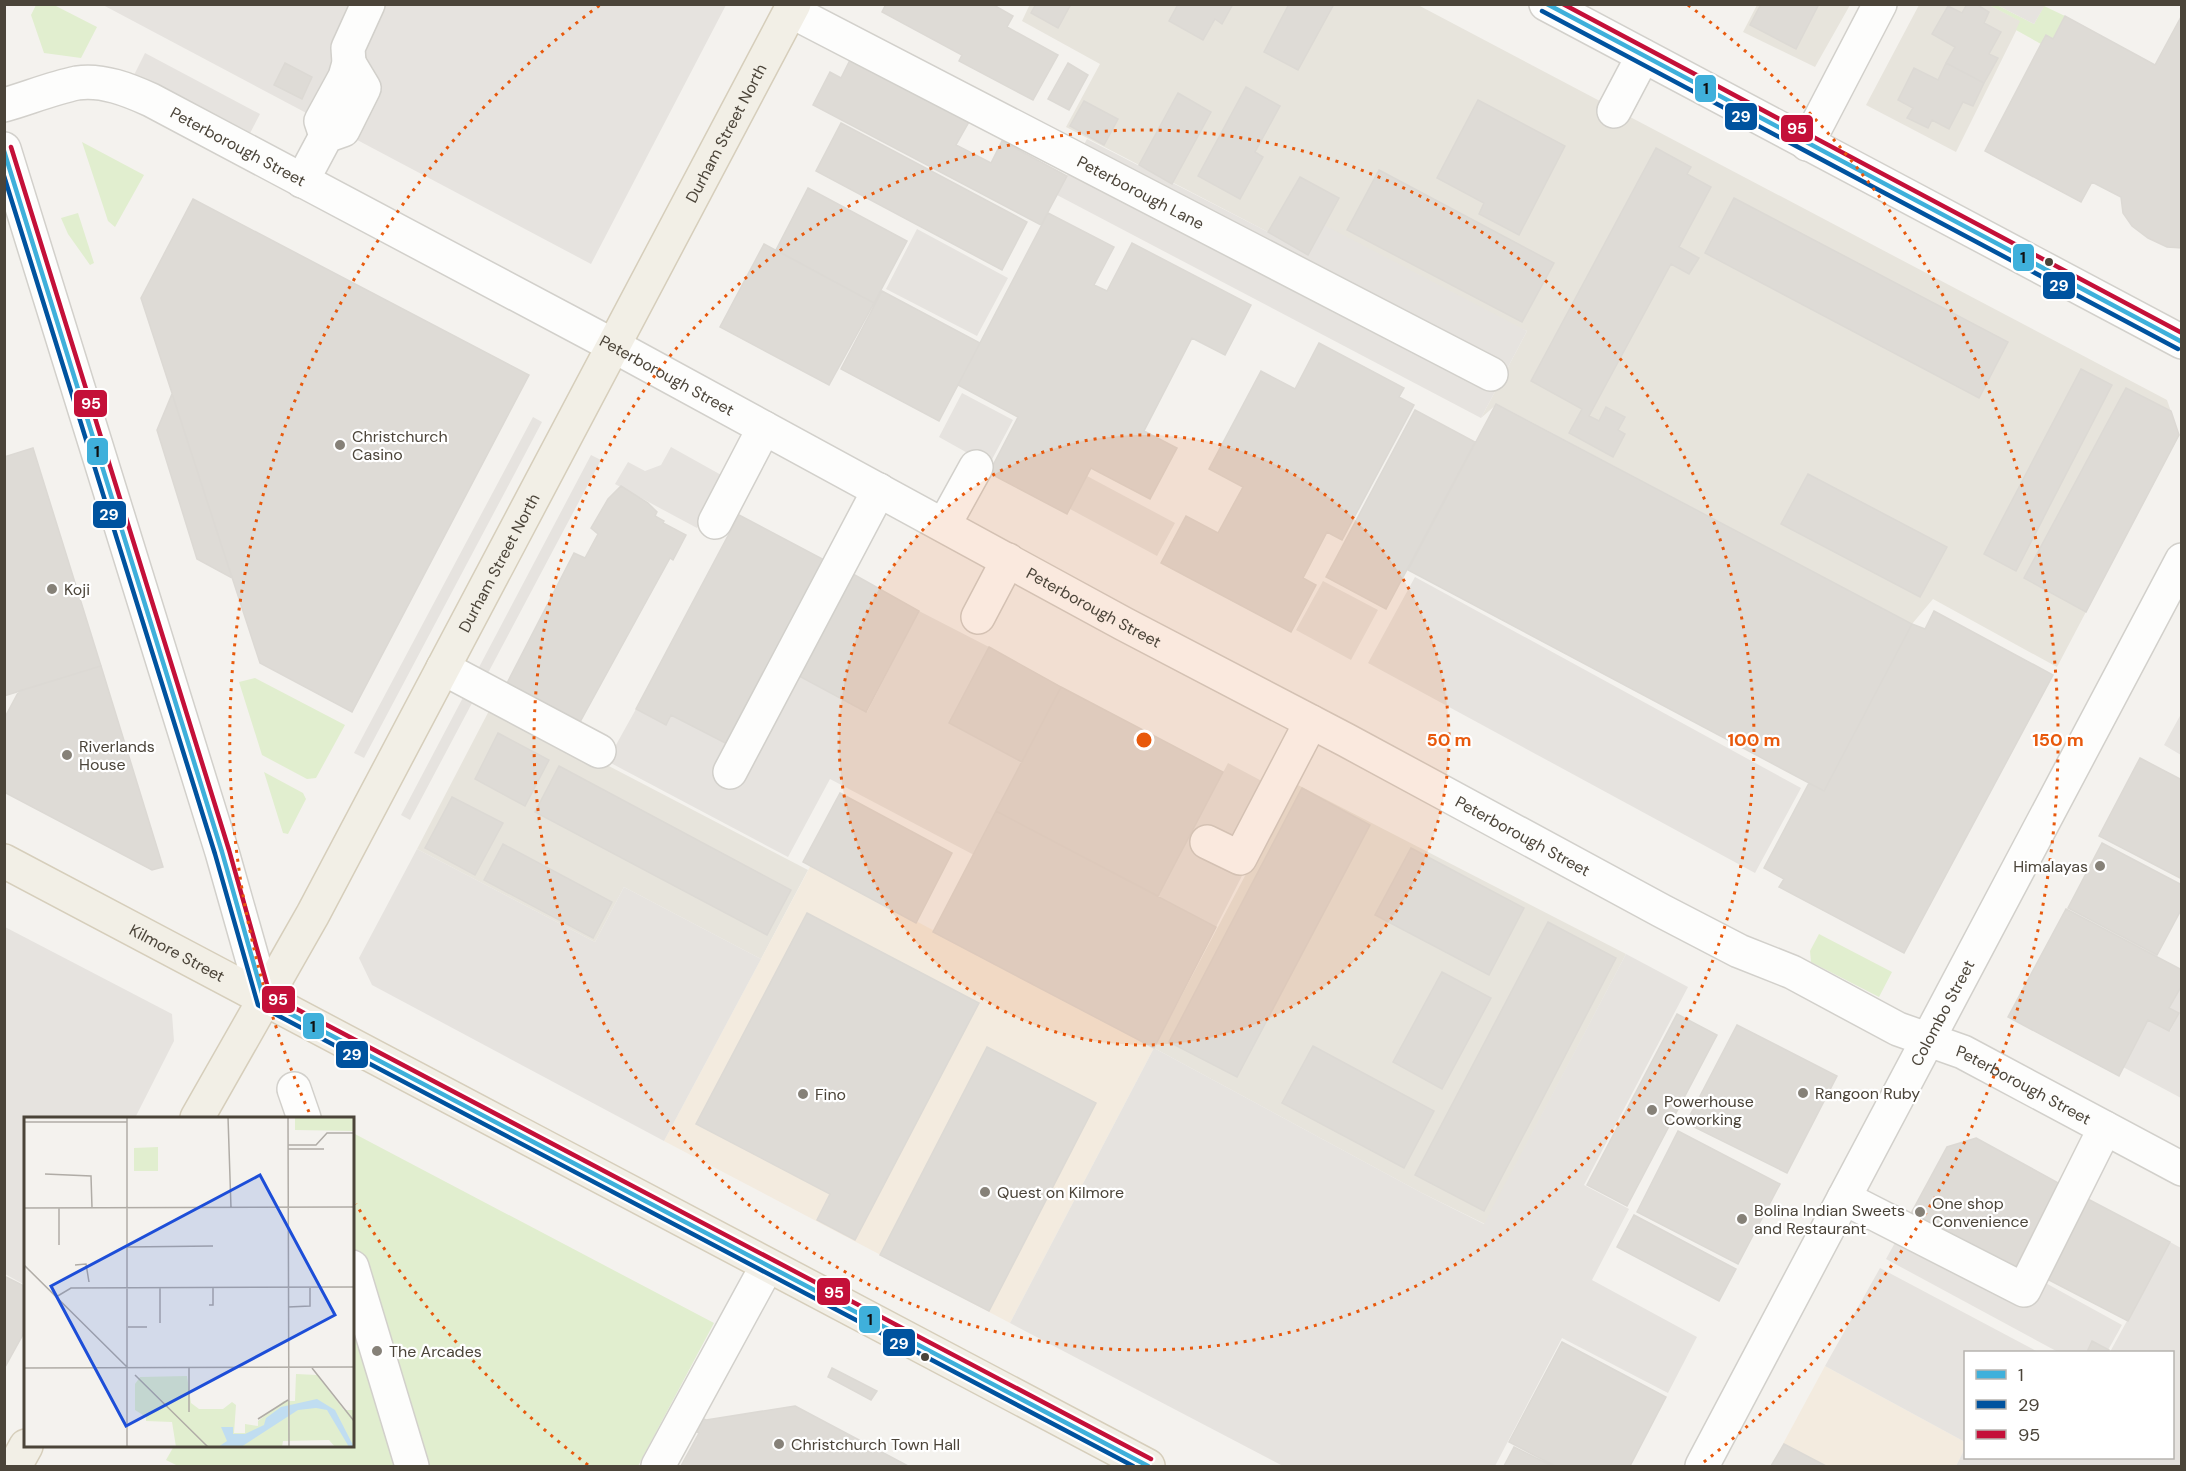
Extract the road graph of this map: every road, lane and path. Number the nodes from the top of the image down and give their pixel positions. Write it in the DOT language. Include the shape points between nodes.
graph roads {
  1 [pos="368,4"];
  2 [pos="1545,4"];
  3 [pos="1880,4"];
  4 [pos="793,8"];
  5 [pos="1643,56"];
  6 [pos="4,105"];
  7 [pos="1614,111"];
  8 [pos="1807,144"];
  9 [pos="4,149"];
  10 [pos="302,181"];
  11 [pos="2181,342"];
  12 [pos="614,346"];
  13 [pos="1491,374"];
  14 [pos="764,428"];
  15 [pos="976,467"];
  16 [pos="879,490"];
  17 [pos="715,522"];
  18 [pos="944,525"];
  19 [pos="1008,560"];
  20 [pos="2181,560"];
  21 [pos="978,617"];
  22 [pos="443,668"];
  23 [pos="1311,722"];
  24 [pos="599,751"];
  25 [pos="730,772"];
  26 [pos="1207,842"];
  27 [pos="4,861"];
  28 [pos="264,1000"];
  29 [pos="1929,1039"];
  30 [pos="198,1117"];
  31 [pos="2104,1128"];
  32 [pos="2181,1169"];
  33 [pos="1844,1198"];
  34 [pos="767,1266"];
  35 [pos="354,1274"];
  36 [pos="25,1447"];
  37 [pos="15,1467"];
  38 [pos="412,1467"];
  39 [pos="658,1467"];
  40 [pos="1148,1467"];
  41 [pos="1702,1467"];
  1 -- 10 [label="street" via="348,48 345,76 321,121 326,136"];
  2 -- 5 [label="street"];
  3 -- 8 [label="street"];
  4 -- 12 [label="main road, Durham Street North"];
  4 -- 13 [label="street, Peterborough Lane"];
  5 -- 7 [label="street"];
  5 -- 8 [label="street"];
  6 -- 10 [label="street, Peterborough Street" via="78,83 127,89"];
  8 -- 11 [label="street"];
  9 -- 28 [label="street" via="222,852"];
  10 -- 12 [label="street, Peterborough Street"];
  12 -- 14 [label="street, Peterborough Street"];
  12 -- 22 [label="main road, Durham Street North"];
  14 -- 16 [label="street, Peterborough Street"];
  14 -- 17 [label="street"];
  15 -- 18 [label="street"];
  16 -- 18 [label="street, Peterborough Street"];
  16 -- 25 [label="street"];
  18 -- 19 [label="street, Peterborough Street"];
  19 -- 21 [label="street"];
  19 -- 23 [label="street, Peterborough Street"];
  20 -- 29 [label="street, Colombo Street"];
  22 -- 24 [label="street"];
  22 -- 28 [label="main road, Durham Street North" via="314,914"];
  23 -- 26 [label="street" via="1240,858"];
  23 -- 29 [label="street, Peterborough Street" via="1729,946 1791,972 1898,1029"];
  27 -- 28 [label="main road, Kilmore Street"];
  28 -- 30 [label="main road, Durham Street North"];
  28 -- 34 [label="main road, Kilmore Street"];
  29 -- 31 [label="street, Peterborough Street" via="1963,1052"];
  29 -- 33 [label="street, Colombo Street"];
  31 -- 32 [label="street, Peterborough Street"];
  31 -- 33 [label="street" via="2024,1290"];
  33 -- 41 [label="street, Colombo Street"];
  34 -- 39 [label="street"];
  34 -- 40 [label="main road, Kilmore Street"];
  35 -- 38 [label="street"];
  36 -- 37 [label="main road"];
}
